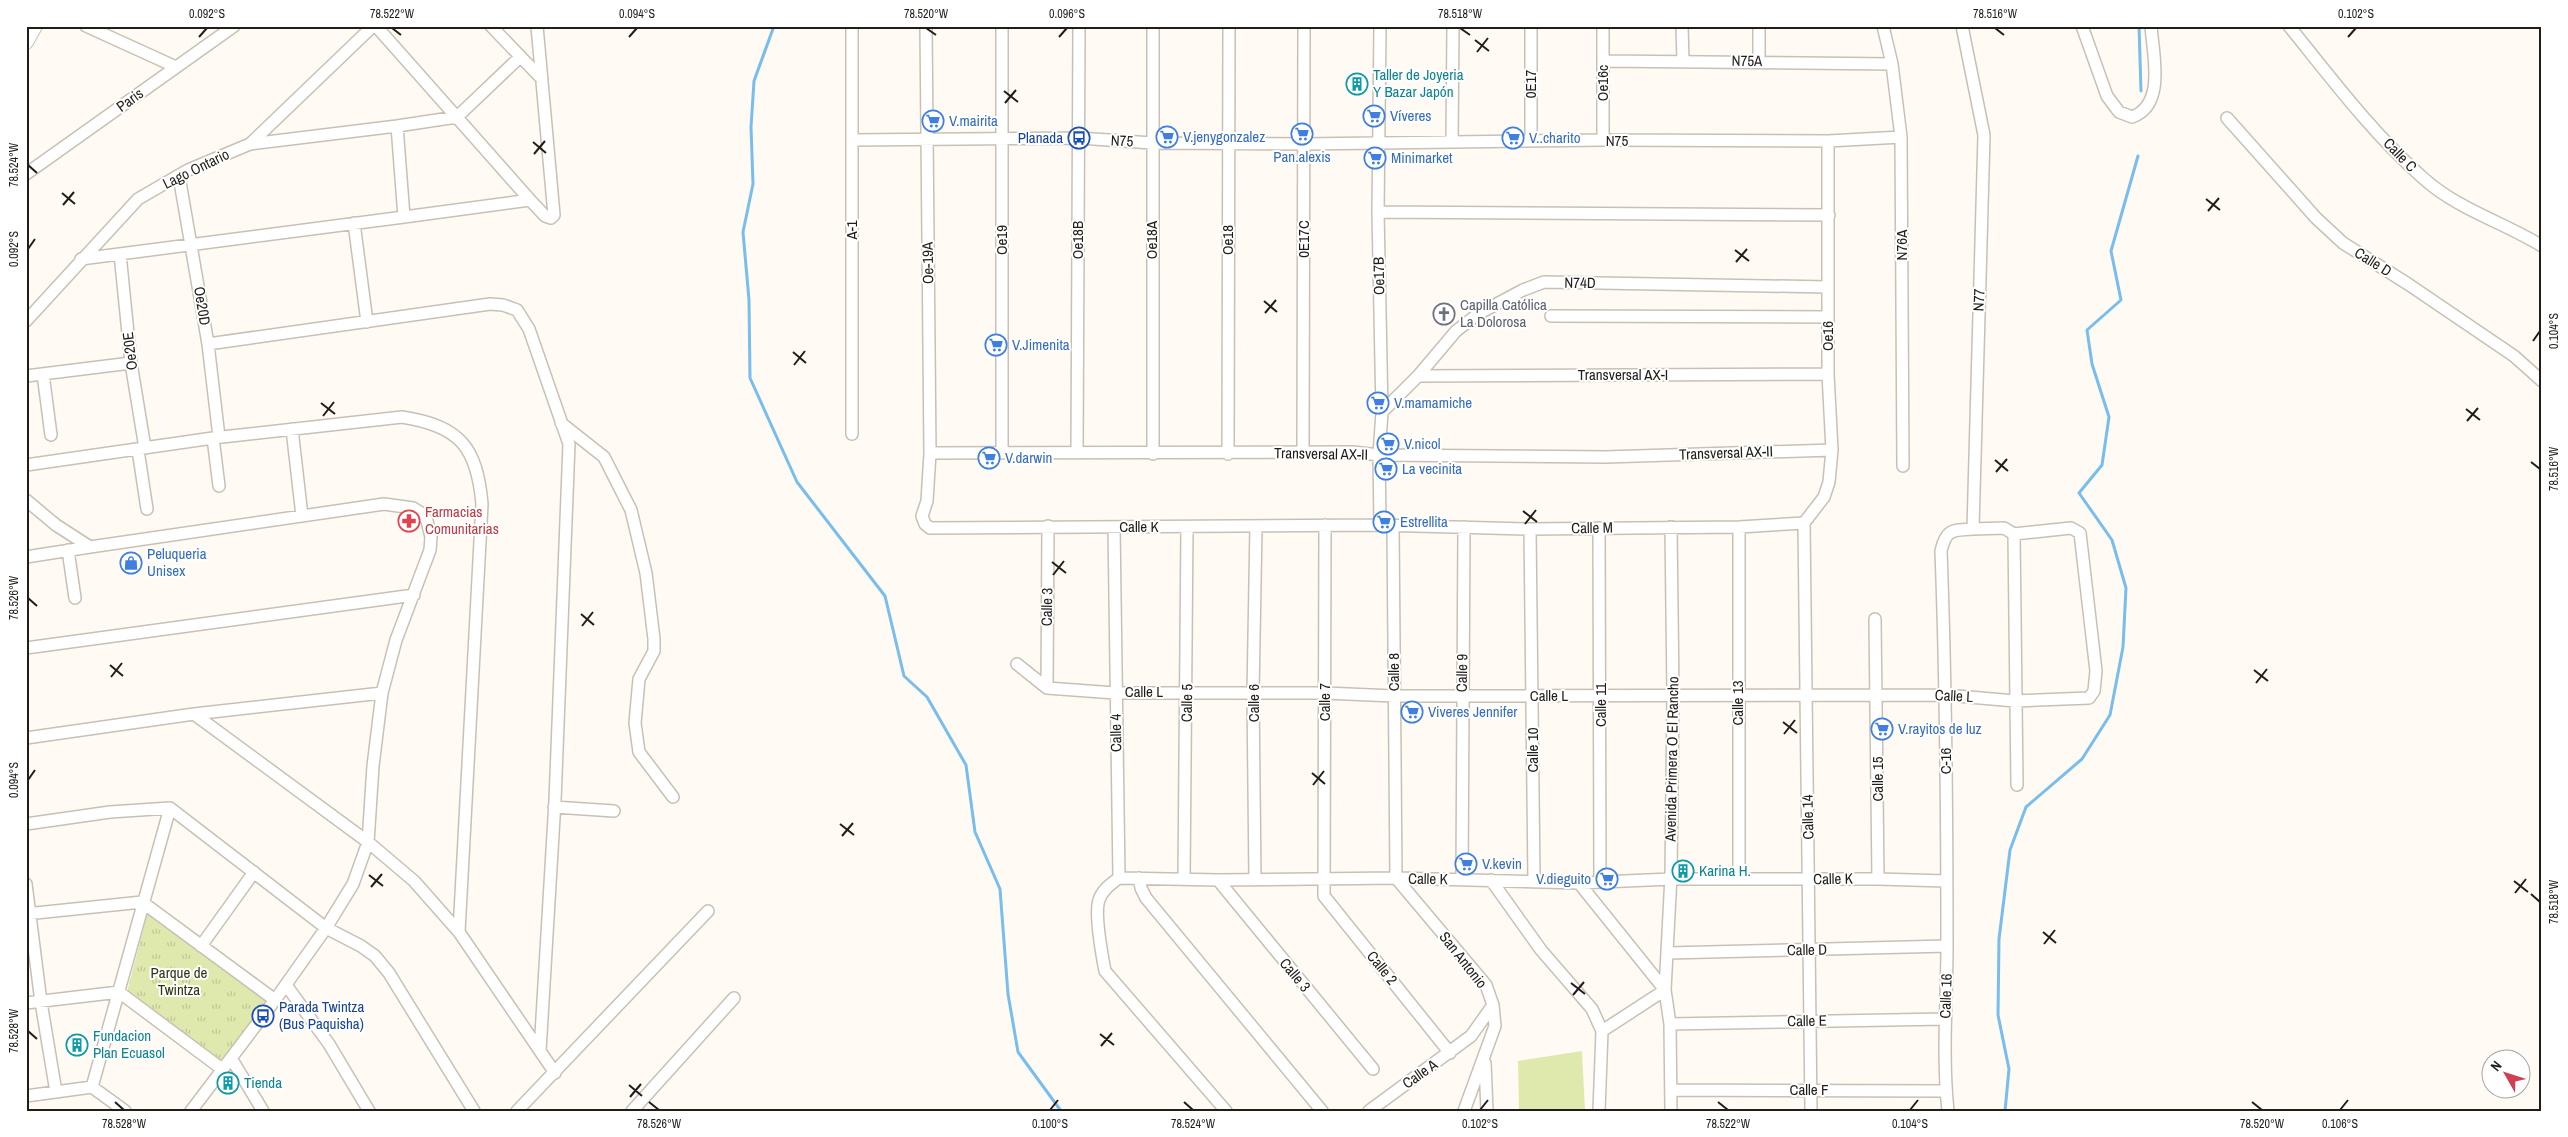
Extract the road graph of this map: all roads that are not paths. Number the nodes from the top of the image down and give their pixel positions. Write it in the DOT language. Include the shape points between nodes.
graph roads {
  1 [pos="35,26"];
  2 [pos="86,26"];
  3 [pos="234,26"];
  4 [pos="374,26"];
  5 [pos="491,26"];
  6 [pos="537,26"];
  7 [pos="852,26"];
  8 [pos="926,26"];
  9 [pos="1002,26"];
  10 [pos="1079,26"];
  11 [pos="1153,26"];
  12 [pos="1229,26"];
  13 [pos="1304,26"];
  14 [pos="1380,26"];
  15 [pos="1453,26"];
  16 [pos="1531,26"];
  17 [pos="1603,26"];
  18 [pos="1682,26"];
  19 [pos="1759,26"];
  20 [pos="1883,26"];
  21 [pos="1962,26"];
  22 [pos="2082,26"];
  23 [pos="2151,26"];
  24 [pos="2289,26"];
  25 [pos="26,42"];
  26 [pos="520,57"];
  27 [pos="1683,60"];
  28 [pos="1603,61"];
  29 [pos="1759,62"];
  30 [pos="1892,64"];
  31 [pos="176,67"];
  32 [pos="542,79"];
  33 [pos="457,116"];
  34 [pos="2227,118"];
  35 [pos="397,126"];
  36 [pos="1901,137"];
  37 [pos="926,138"];
  38 [pos="1079,138"];
  39 [pos="853,140"];
  40 [pos="1002,140"];
  41 [pos="1603,140"];
  42 [pos="1531,141"];
  43 [pos="1828,141"];
  44 [pos="1452,142"];
  45 [pos="1152,143"];
  46 [pos="1227,143"];
  47 [pos="1380,143"];
  48 [pos="250,144"];
  49 [pos="1304,144"];
  50 [pos="26,174"];
  51 [pos="179,176"];
  52 [pos="530,200"];
  53 [pos="1378,212"];
  54 [pos="1829,215"];
  55 [pos="404,217"];
  56 [pos="354,223"];
  57 [pos="192,244"];
  58 [pos="2542,246"];
  59 [pos="120,254"];
  60 [pos="81,259"];
  61 [pos="1828,287"];
  62 [pos="1551,316"];
  63 [pos="1828,317"];
  64 [pos="26,321"];
  65 [pos="367,322"];
  66 [pos="208,344"];
  67 [pos="130,363"];
  68 [pos="43,374"];
  69 [pos="1828,374"];
  70 [pos="26,376"];
  71 [pos="1418,376"];
  72 [pos="2542,381"];
  73 [pos="1382,412"];
  74 [pos="561,423"];
  75 [pos="292,429"];
  76 [pos="852,434"];
  77 [pos="52,435"];
  78 [pos="216,438"];
  79 [pos="142,449"];
  80 [pos="1832,450"];
  81 [pos="1303,452"];
  82 [pos="930,453"];
  83 [pos="1002,453"];
  84 [pos="1077,454"];
  85 [pos="1153,454"];
  86 [pos="1228,454"];
  87 [pos="1379,455"];
  88 [pos="26,465"];
  89 [pos="1904,466"];
  90 [pos="219,486"];
  91 [pos="26,500"];
  92 [pos="926,500"];
  93 [pos="146,509"];
  94 [pos="302,516"];
  95 [pos="1804,523"];
  96 [pos="1380,525"];
  97 [pos="1048,526"];
  98 [pos="1256,526"];
  99 [pos="1325,526"];
  100 [pos="1393,526"];
  101 [pos="1114,527"];
  102 [pos="1187,527"];
  103 [pos="1464,527"];
  104 [pos="1670,527"];
  105 [pos="1739,527"];
  106 [pos="1599,528"];
  107 [pos="1530,529"];
  108 [pos="1973,529"];
  109 [pos="2014,534"];
  110 [pos="90,547"];
  111 [pos="68,550"];
  112 [pos="26,557"];
  113 [pos="414,595"];
  114 [pos="75,598"];
  115 [pos="1875,618"];
  116 [pos="26,648"];
  117 [pos="1017,664"];
  118 [pos="1047,688"];
  119 [pos="1187,692"];
  120 [pos="382,693"];
  121 [pos="1115,693"];
  122 [pos="1325,693"];
  123 [pos="1253,694"];
  124 [pos="1673,694"];
  125 [pos="1946,695"];
  126 [pos="1394,696"];
  127 [pos="1462,696"];
  128 [pos="1533,696"];
  129 [pos="1601,696"];
  130 [pos="1738,696"];
  131 [pos="1877,696"];
  132 [pos="1806,697"];
  133 [pos="2015,701"];
  134 [pos="194,714"];
  135 [pos="26,738"];
  136 [pos="2017,786"];
  137 [pos="674,797"];
  138 [pos="554,807"];
  139 [pos="170,808"];
  140 [pos="614,810"];
  141 [pos="26,824"];
  142 [pos="368,842"];
  143 [pos="254,872"];
  144 [pos="1119,878"];
  145 [pos="1139,878"];
  146 [pos="1396,878"];
  147 [pos="1878,878"];
  148 [pos="1184,879"];
  149 [pos="1324,879"];
  150 [pos="1462,879"];
  151 [pos="1670,879"];
  152 [pos="1739,879"];
  153 [pos="1218,880"];
  154 [pos="1255,880"];
  155 [pos="1491,880"];
  156 [pos="1534,880"];
  157 [pos="1810,880"];
  158 [pos="1600,881"];
  159 [pos="1946,881"];
  160 [pos="1579,882"];
  161 [pos="26,884"];
  162 [pos="142,902"];
  163 [pos="708,911"];
  164 [pos="28,914"];
  165 [pos="326,928"];
  166 [pos="459,932"];
  167 [pos="201,946"];
  168 [pos="1947,946"];
  169 [pos="1809,950"];
  170 [pos="1668,953"];
  171 [pos="286,985"];
  172 [pos="1665,990"];
  173 [pos="118,992"];
  174 [pos="734,998"];
  175 [pos="275,1000"];
  176 [pos="41,1002"];
  177 [pos="26,1003"];
  178 [pos="1493,1005"];
  179 [pos="1944,1019"];
  180 [pos="1808,1020"];
  181 [pos="1670,1024"];
  182 [pos="1602,1031"];
  183 [pos="1471,1036"];
  184 [pos="1489,1044"];
  185 [pos="540,1051"];
  186 [pos="1450,1053"];
  187 [pos="1485,1057"];
  188 [pos="231,1058"];
  189 [pos="222,1069"];
  190 [pos="1373,1069"];
  191 [pos="555,1073"];
  192 [pos="92,1087"];
  193 [pos="1671,1090"];
  194 [pos="1811,1090"];
  195 [pos="1946,1091"];
  196 [pos="56,1092"];
  197 [pos="26,1096"];
  198 [pos="125,1111"];
  199 [pos="191,1111"];
  200 [pos="263,1111"];
  201 [pos="369,1111"];
  202 [pos="474,1111"];
  203 [pos="518,1111"];
  204 [pos="632,1111"];
  205 [pos="1226,1111"];
  206 [pos="1322,1111"];
  207 [pos="1369,1111"];
  208 [pos="1464,1111"];
  209 [pos="1487,1111"];
  210 [pos="1599,1111"];
  211 [pos="1671,1111"];
  212 [pos="1811,1111"];
  213 [pos="1948,1111"];
  1 -- 25 [label="main road"];
  2 -- 31 [label="street"];
  3 -- 31 [label="street, Paris"];
  4 -- 33 [label="street"];
  4 -- 48 [label="street, Lago Ontario"];
  5 -- 26 [label="street"];
  6 -- 32 [label="street"];
  7 -- 39 [label="street, A-1"];
  8 -- 37 [label="street, Oe-19A"];
  9 -- 40 [label="street, Oe19"];
  10 -- 38 [label="street, Oe18B"];
  11 -- 45 [label="street, Oe18A"];
  12 -- 46 [label="street, Oe18"];
  13 -- 49 [label="street, 0E17C"];
  14 -- 47 [label="street, Oe17B"];
  15 -- 44 [label="street"];
  16 -- 42 [label="street, 0E17"];
  17 -- 28 [label="street, Oe16c"];
  18 -- 27 [label="street"];
  19 -- 29 [label="street"];
  20 -- 30 [label="street, N76A"];
  21 -- 108 [label="street, N77" via="1984,135"];
  22 -- 23 [label="street" via="2107,96 2120,112 2132,117 2142,114 2149,106 2155,90"];
  24 -- 58 [label="street, Calle C" via="2373,126 2423,178 2452,199"];
  26 -- 32 [label="street"];
  26 -- 33 [label="street"];
  27 -- 28 [label="street, N75A"];
  27 -- 29 [label="street, N75A"];
  28 -- 41 [label="street, Oe16c"];
  29 -- 30 [label="street, N75A"];
  30 -- 36 [label="street, N76A"];
  31 -- 50 [label="street, Paris"];
  32 -- 52 [label="street" via="554,215 551,218 545,216"];
  33 -- 35 [label="street"];
  33 -- 52 [label="street"];
  34 -- 72 [label="street, Calle D" via="2316,218 2344,244 2506,350"];
  35 -- 48 [label="street"];
  35 -- 55 [label="street"];
  36 -- 43 [label="street, N75"];
  36 -- 89 [label="street, N76A"];
  37 -- 39 [label="street, N75"];
  37 -- 40 [label="street, N75"];
  37 -- 82 [label="street, Oe-19A"];
  38 -- 40 [label="street, N75"];
  38 -- 45 [label="street, N75"];
  38 -- 84 [label="street, Oe18B"];
  39 -- 76 [label="street, A-1"];
  40 -- 83 [label="street, Oe19"];
  41 -- 42 [label="street, N75"];
  41 -- 43 [label="street, N75"];
  42 -- 44 [label="street, N75"];
  43 -- 54 [label="street, Oe16"];
  44 -- 47 [label="street, N75"];
  45 -- 46 [label="street, N75"];
  45 -- 85 [label="street, Oe18A"];
  46 -- 49 [label="street, N75"];
  46 -- 86 [label="street, Oe18"];
  47 -- 49 [label="street, N75"];
  47 -- 53 [label="street, Oe17B"];
  48 -- 51 [label="street, Lago Ontario"];
  49 -- 81 [label="street, 0E17C"];
  51 -- 57 [label="street, Oe20D"];
  51 -- 60 [label="street, Lago Ontario" via="138,199"];
  52 -- 55 [label="street"];
  53 -- 54 [label="street"];
  53 -- 73 [label="street, Oe17B"];
  54 -- 61 [label="street, Oe16"];
  55 -- 56 [label="street"];
  56 -- 57 [label="street"];
  56 -- 65 [label="street"];
  57 -- 59 [label="street"];
  57 -- 66 [label="street, Oe20D"];
  59 -- 60 [label="street"];
  59 -- 67 [label="street, Oe20E"];
  60 -- 64 [label="street, Lago Ontario"];
  61 -- 63 [label="street, Oe16"];
  61 -- 71 [label="street, N74D" via="1544,282 1478,314 1456,331"];
  62 -- 63 [label="street"];
  63 -- 69 [label="street, Oe16"];
  65 -- 66 [label="street"];
  65 -- 74 [label="street" via="490,304 517,310 529,329"];
  66 -- 78 [label="street, Oe20D"];
  67 -- 68 [label="street"];
  67 -- 79 [label="street, Oe20E"];
  68 -- 70 [label="street"];
  68 -- 77 [label="street"];
  69 -- 71 [label="street, Transversal AX-I"];
  69 -- 80 [label="street, Oe16"];
  71 -- 73 [label="street, N74D"];
  73 -- 87 [label="street, Oe17B"];
  74 -- 137 [label="street" via="604,457 631,510 646,572 654,639 654,650 639,679 635,723 639,752"];
  74 -- 138 [label="street" via="569,444"];
  75 -- 78 [label="street"];
  75 -- 94 [label="street"];
  75 -- 166 [label="street" via="402,417 426,421 454,434 474,460 482,504"];
  78 -- 79 [label="street"];
  78 -- 90 [label="street, Oe20D"];
  79 -- 88 [label="street"];
  79 -- 93 [label="street, Oe20E"];
  80 -- 87 [label="street, Transversal AX-II" via="1605,457"];
  80 -- 95 [label="street, Oe16" via="1824,497"];
  81 -- 86 [label="street, Transversal AX-II"];
  81 -- 87 [label="street, Transversal AX-II"];
  82 -- 83 [label="street, Transversal AX-II"];
  82 -- 92 [label="street, Oe-19A"];
  83 -- 84 [label="street, Transversal AX-II"];
  84 -- 85 [label="street, Transversal AX-II"];
  85 -- 86 [label="street, Transversal AX-II"];
  87 -- 96 [label="street, Oe17B"];
  91 -- 110 [label="street" via="56,526"];
  92 -- 97 [label="street, Calle K" via="922,520 935,530"];
  94 -- 110 [label="street"];
  94 -- 113 [label="street" via="384,504 413,508 421,513 431,529 430,550"];
  95 -- 105 [label="street, Calle M"];
  95 -- 132 [label="street, Calle 14"];
  96 -- 99 [label="street, Calle K"];
  96 -- 100 [label="street, Calle M"];
  97 -- 101 [label="street, Calle K"];
  97 -- 118 [label="street, Calle 3"];
  98 -- 99 [label="street, Calle K"];
  98 -- 102 [label="street, Calle K"];
  98 -- 123 [label="street, Calle 6"];
  99 -- 122 [label="street, Calle 7"];
  100 -- 103 [label="street, Calle M"];
  100 -- 126 [label="street, Calle 8"];
  101 -- 102 [label="street, Calle K"];
  101 -- 121 [label="street, Calle 4"];
  102 -- 119 [label="street, Calle 5"];
  103 -- 107 [label="street, Calle M"];
  103 -- 127 [label="street, Calle 9"];
  104 -- 105 [label="street, Calle M"];
  104 -- 106 [label="street, Calle M"];
  104 -- 124 [label="street, Avenida Primera O El Rancho"];
  105 -- 130 [label="street, Calle 13"];
  106 -- 107 [label="street, Calle M"];
  106 -- 129 [label="street, Calle 11"];
  107 -- 128 [label="street, Calle 10"];
  108 -- 109 [label="street" via="2004,528"];
  108 -- 125 [label="street, C-16" via="1949,532 1945,535 1941,552"];
  109 -- 133 [label="street"];
  109 -- 133 [label="street, Calle L" via="2071,528 2080,533 2096,670 2094,691 2088,698"];
  110 -- 111 [label="street"];
  111 -- 112 [label="street"];
  111 -- 114 [label="street"];
  113 -- 116 [label="street"];
  113 -- 120 [label="street" via="396,640"];
  115 -- 131 [label="street, Calle 15"];
  117 -- 118 [label="street"];
  118 -- 121 [label="street, Calle L"];
  119 -- 121 [label="street, Calle L"];
  119 -- 123 [label="street, Calle L"];
  119 -- 148 [label="street, Calle 5"];
  120 -- 134 [label="street"];
  120 -- 142 [label="street"];
  121 -- 144 [label="street, Calle 4"];
  122 -- 123 [label="street, Calle L"];
  122 -- 126 [label="street, Calle L"];
  122 -- 149 [label="street, Calle 7"];
  123 -- 154 [label="street, Calle 6"];
  124 -- 129 [label="street, Calle L"];
  124 -- 130 [label="street, Calle L"];
  124 -- 151 [label="street, Avenida Primera O El Rancho"];
  125 -- 131 [label="street, Calle L"];
  125 -- 133 [label="street, Calle L"];
  125 -- 159 [label="street, C-16"];
  126 -- 127 [label="street, Calle L"];
  126 -- 146 [label="street, Calle 8"];
  127 -- 128 [label="street, Calle L"];
  127 -- 150 [label="street, Calle 9"];
  128 -- 129 [label="street, Calle L"];
  128 -- 156 [label="street, Calle 10"];
  129 -- 158 [label="street, Calle 11"];
  130 -- 132 [label="street, Calle L"];
  130 -- 152 [label="street, Calle 13"];
  131 -- 132 [label="street, Calle L"];
  131 -- 147 [label="street, Calle 15"];
  132 -- 157 [label="street, Calle 14"];
  133 -- 136 [label="street"];
  134 -- 135 [label="street"];
  134 -- 142 [label="street"];
  138 -- 140 [label="street"];
  138 -- 185 [label="street"];
  139 -- 141 [label="street" via="110,812"];
  139 -- 143 [label="street"];
  139 -- 162 [label="street"];
  142 -- 165 [label="street" via="353,884"];
  142 -- 166 [label="street" via="414,882"];
  143 -- 165 [label="street"];
  143 -- 167 [label="street"];
  144 -- 145 [label="street, Calle K"];
  144 -- 205 [label="street" via="1108,886 1098,902 1105,970"];
  145 -- 148 [label="street, Calle K"];
  145 -- 206 [label="street" via="1146,898"];
  146 -- 149 [label="street, Calle K"];
  146 -- 150 [label="street, Calle K"];
  146 -- 178 [label="street, San Antonio" via="1486,985"];
  147 -- 157 [label="street, Calle K"];
  147 -- 159 [label="street, Calle K"];
  148 -- 153 [label="street, Calle K"];
  149 -- 154 [label="street, Calle K"];
  149 -- 186 [label="street, Calle 2" via="1324,896"];
  150 -- 155 [label="street, Calle K"];
  151 -- 152 [label="street, Calle K"];
  151 -- 158 [label="street, Calle K"];
  151 -- 170 [label="street, Avenida Primera O El Rancho"];
  152 -- 157 [label="street, Calle K"];
  153 -- 154 [label="street, Calle K"];
  153 -- 190 [label="street, Calle 3"];
  155 -- 156 [label="street, Calle K"];
  155 -- 182 [label="street" via="1541,950 1592,1009"];
  156 -- 160 [label="street, Calle K"];
  157 -- 169 [label="street, Calle 14"];
  158 -- 160 [label="street, Calle K"];
  159 -- 168 [label="street, Calle 16"];
  160 -- 172 [label="street"];
  161 -- 164 [label="street"];
  162 -- 164 [label="street"];
  162 -- 167 [label="street"];
  162 -- 173 [label="street"];
  163 -- 191 [label="street"];
  164 -- 176 [label="street"];
  165 -- 171 [label="street"];
  165 -- 202 [label="street" via="361,946 389,973"];
  166 -- 185 [label="street"];
  167 -- 175 [label="street"];
  168 -- 169 [label="street, Calle D"];
  168 -- 179 [label="street, Calle 16"];
  169 -- 170 [label="street, Calle D"];
  169 -- 180 [label="street, Calle 14"];
  170 -- 172 [label="street, Avenida Primera O El Rancho"];
  171 -- 175 [label="street"];
  171 -- 201 [label="street" via="329,1044"];
  172 -- 181 [label="street, Avenida Primera O El Rancho"];
  172 -- 182 [label="street"];
  173 -- 176 [label="street"];
  173 -- 189 [label="street"];
  173 -- 192 [label="street"];
  174 -- 204 [label="street"];
  175 -- 188 [label="street"];
  176 -- 177 [label="street"];
  176 -- 196 [label="street"];
  178 -- 183 [label="street, Calle A"];
  178 -- 184 [label="street, San Antonio" via="1495,1026"];
  179 -- 180 [label="street, Calle E"];
  179 -- 195 [label="street, Calle 16"];
  180 -- 181 [label="street, Calle E"];
  180 -- 194 [label="street, Calle 14"];
  181 -- 193 [label="street, Avenida Primera O El Rancho"];
  182 -- 210 [label="street"];
  183 -- 184 [label="street"];
  183 -- 186 [label="street, Calle A"];
  184 -- 187 [label="street, San Antonio"];
  185 -- 191 [label="street"];
  186 -- 207 [label="street, Calle A"];
  187 -- 208 [label="street, San Antonio"];
  187 -- 209 [label="street"];
  188 -- 189 [label="street"];
  188 -- 200 [label="street"];
  189 -- 199 [label="street"];
  191 -- 203 [label="street"];
  192 -- 196 [label="street"];
  192 -- 198 [label="street"];
  193 -- 194 [label="street, Calle F"];
  193 -- 211 [label="street, Avenida Primera O El Rancho"];
  194 -- 195 [label="street, Calle F"];
  194 -- 212 [label="street, Calle 14"];
  195 -- 213 [label="street, Calle 16"];
  196 -- 197 [label="street"];
}
